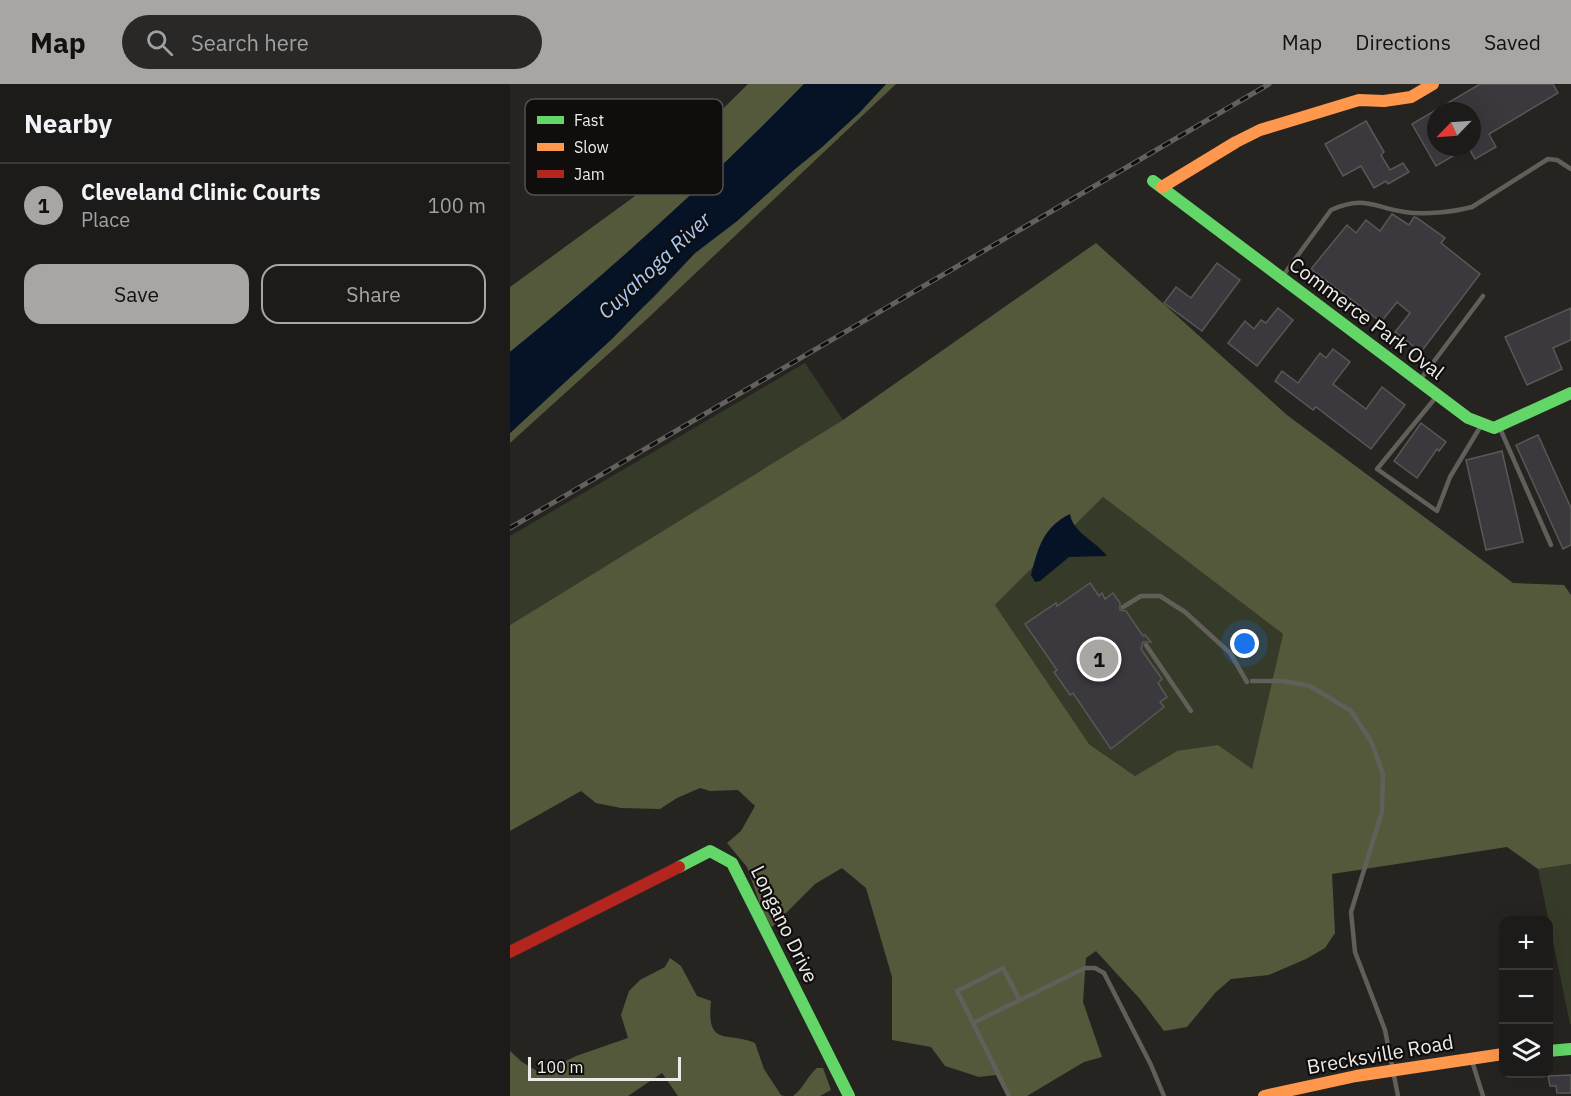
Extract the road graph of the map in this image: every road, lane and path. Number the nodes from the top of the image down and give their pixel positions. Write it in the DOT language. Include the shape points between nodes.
graph roads {
  1 [pos="1433,84"];
  2 [pos="1571,169"];
  3 [pos="1282,278"];
  4 [pos="1483,296"];
  5 [pos="1419,382"];
  6 [pos="1571,393"];
  7 [pos="1437,396"];
  8 [pos="1482,424"];
  9 [pos="1499,426"];
  10 [pos="1551,545"];
  11 [pos="1123,607"];
  12 [pos="1146,645"];
  13 [pos="1191,711"];
  14 [pos="510,952"];
  15 [pos="1019,999"];
  16 [pos="973,1023"];
  17 [pos="1571,1049"];
  18 [pos="1553,1051"];
  19 [pos="1499,1054"];
  20 [pos="1471,1058"];
  21 [pos="1393,1070"];
  22 [pos="1314,1090"];
  23 [pos="849,1096"];
  24 [pos="1009,1096"];
  25 [pos="1164,1096"];
  26 [pos="1264,1096"];
  27 [pos="1398,1096"];
  28 [pos="1484,1096"];
  1 -- 3 [label="street, Commerce Park Oval" via="1411,97 1359,100 1260,130 1158,184"];
  2 -- 3 [label="lane" via="1548,159 1472,207 1458,211 1407,213 1356,201 1342,205 1332,210"];
  3 -- 5 [label="street, Commerce Park Oval"];
  4 -- 5 [label="lane"];
  5 -- 7 [label="street, Commerce Park Oval"];
  6 -- 9 [label="street"];
  7 -- 8 [label="street, Commerce Park Oval"];
  7 -- 8 [label="lane" via="1377,468 1437,511 1449,477"];
  8 -- 9 [label="street, Commerce Park Oval"];
  9 -- 10 [label="lane"];
  11 -- 21 [label="lane" via="1141,596 1160,596 1185,612 1223,646 1250,682 1283,681 1310,686 1351,711 1371,741 1383,774 1382,812 1351,912 1355,952 1385,1030"];
  12 -- 13 [label="lane"];
  14 -- 23 [label="street, Longano Drive" via="710,851 732,863"];
  15 -- 16 [label="lane"];
  15 -- 16 [label="lane" via="1003,968 957,991"];
  15 -- 25 [label="lane" via="1085,968 1104,973"];
  16 -- 24 [label="lane"];
  17 -- 18 [label="street"];
  19 -- 20 [label="street, Brecksville Road"];
  20 -- 21 [label="street, Brecksville Road"];
  20 -- 28 [label="lane"];
  21 -- 22 [label="street, Brecksville Road"];
  21 -- 27 [label="lane"];
  22 -- 26 [label="street, Brecksville Road"];
}
